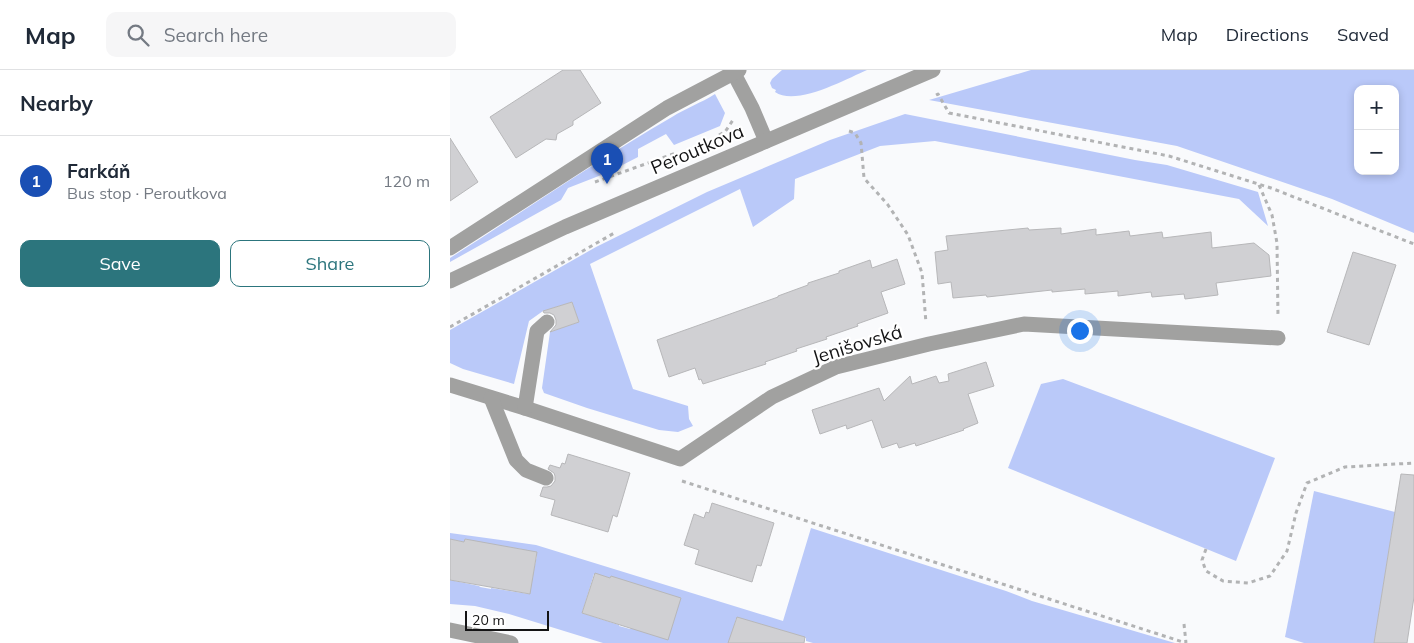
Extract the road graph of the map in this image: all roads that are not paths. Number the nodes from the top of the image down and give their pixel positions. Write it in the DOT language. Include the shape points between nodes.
graph roads {
  1 [pos="933,70"];
  2 [pos="735,71"];
  3 [pos="766,141"];
  4 [pos="450,248"];
  5 [pos="450,281"];
  6 [pos="547,322"];
  7 [pos="1278,338"];
  8 [pos="450,385"];
  9 [pos="492,398"];
  10 [pos="525,408"];
  11 [pos="546,478"];
  12 [pos="450,630"];
  13 [pos="511,643"];
  1 -- 3 [label="street, Peroutkova"];
  2 -- 3 [label="street"];
  2 -- 4 [label="street" via="667,108"];
  3 -- 5 [label="street, Peroutkova" via="565,227"];
  6 -- 10 [label="street" via="538,331"];
  7 -- 10 [label="street, Jenišovská" via="1024,324 836,368 772,397 680,459"];
  8 -- 9 [label="street, Jenišovská"];
  9 -- 10 [label="street, Jenišovská"];
  9 -- 11 [label="street" via="516,460 526,470"];
  12 -- 13 [label="street"];
}
